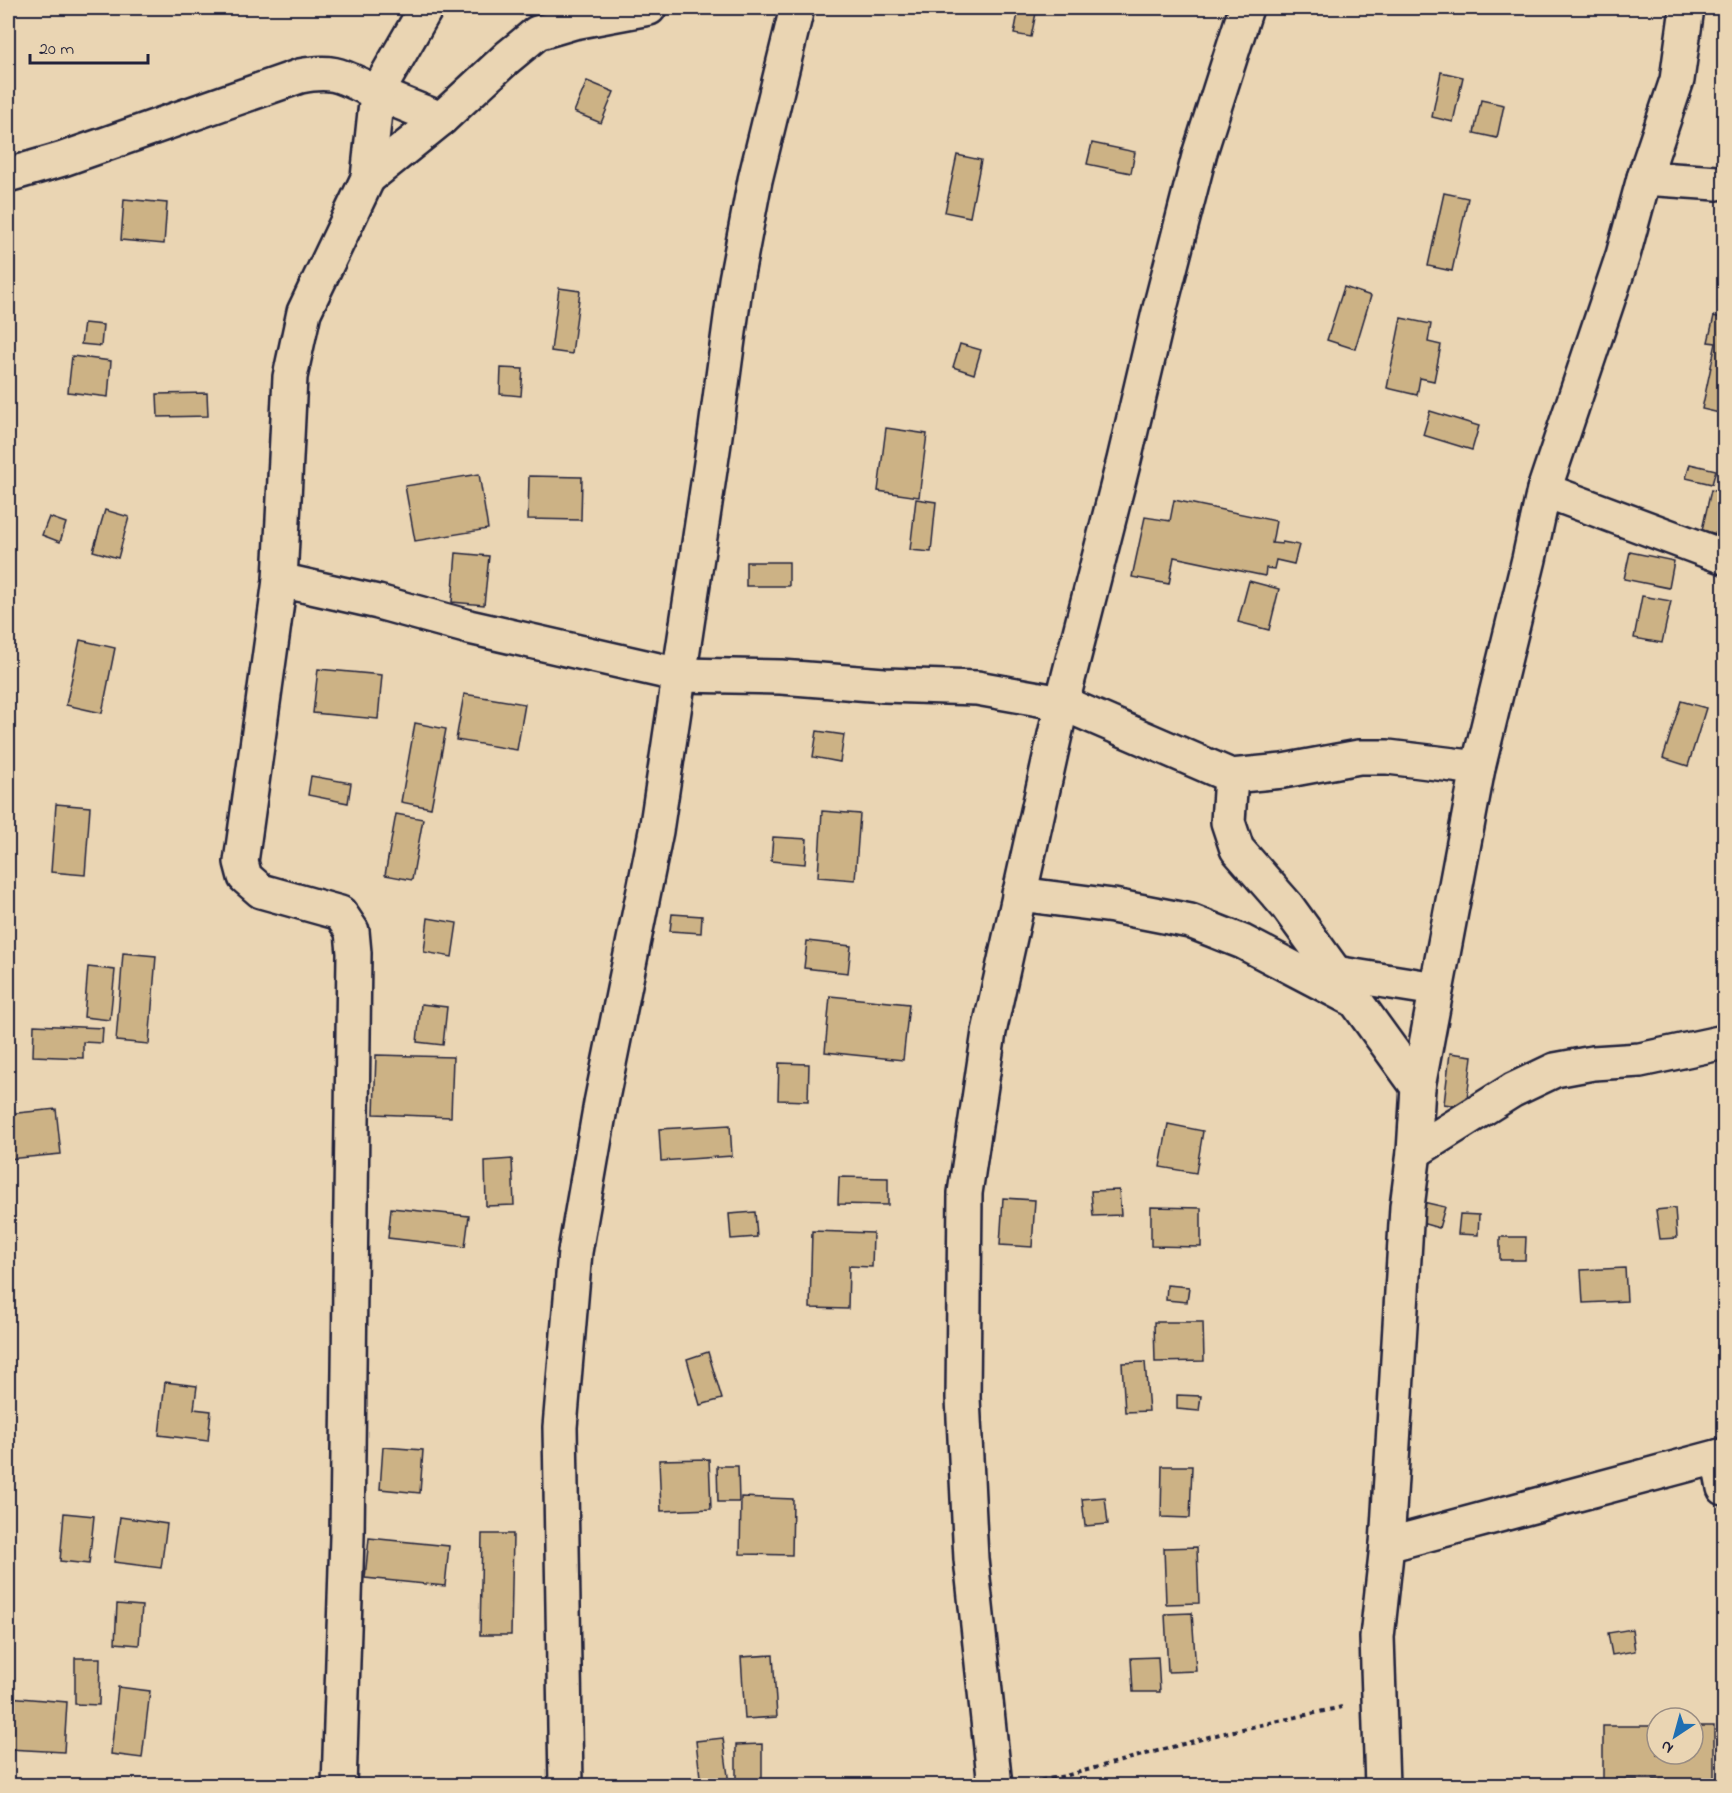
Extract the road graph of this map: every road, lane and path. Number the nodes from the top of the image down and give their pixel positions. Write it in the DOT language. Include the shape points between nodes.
graph roads {
  1 [pos="426,8"];
  2 [pos="649,8"];
  3 [pos="798,8"];
  4 [pos="1246,8"];
  5 [pos="1687,8"];
  6 [pos="377,93"];
  7 [pos="441,119"];
  8 [pos="8,175"];
  9 [pos="368,178"];
  10 [pos="1644,178"];
  11 [pos="1725,182"];
  12 [pos="1544,490"];
  13 [pos="1725,557"];
  14 [pos="280,579"];
  15 [pos="680,675"];
  16 [pos="1062,704"];
  17 [pos="1478,768"];
  18 [pos="1231,776"];
  19 [pos="1019,894"];
  20 [pos="1335,973"];
  21 [pos="1436,988"];
  22 [pos="1355,1001"];
  23 [pos="1725,1042"];
  24 [pos="1418,1087"];
  25 [pos="1414,1152"];
  26 [pos="1721,1456"];
  27 [pos="1725,1488"];
  28 [pos="1387,1545"];
  29 [pos="1380,1699"];
  30 [pos="339,1785"];
  31 [pos="566,1785"];
  32 [pos="1008,1785"];
  33 [pos="1382,1785"];
  1 -- 6 [label="street"];
  2 -- 7 [label="street" via="537,33"];
  3 -- 15 [label="street" via="755,180 736,280"];
  4 -- 16 [label="street" via="1200,152"];
  5 -- 10 [label="street" via="1677,80"];
  6 -- 7 [label="street"];
  6 -- 8 [label="street" via="345,76 320,72 300,76"];
  6 -- 9 [label="street"];
  7 -- 9 [label="street"];
  9 -- 14 [label="street" via="304,312 290,377"];
  10 -- 11 [label="street"];
  10 -- 12 [label="street" via="1623,255"];
  12 -- 13 [label="street"];
  12 -- 17 [label="street"];
  14 -- 15 [label="street"];
  14 -- 30 [label="street" via="241,862 245,877 261,891 340,914 352,931 354,953 347,1536"];
  15 -- 16 [label="street" via="977,688"];
  15 -- 31 [label="street" via="656,831 574,1252 560,1427"];
  16 -- 18 [label="street"];
  16 -- 19 [label="street"];
  17 -- 18 [label="street" via="1359,757"];
  17 -- 21 [label="street"];
  18 -- 20 [label="street" via="1228,822 1237,849 1287,906"];
  19 -- 22 [label="street" via="1190,921 1243,942"];
  19 -- 32 [label="street" via="989,1032 965,1193 963,1398 971,1558"];
  20 -- 21 [label="street"];
  20 -- 22 [label="street"];
  21 -- 24 [label="street"];
  22 -- 24 [label="street"];
  23 -- 25 [label="street" via="1640,1060 1555,1070 1513,1090"];
  24 -- 25 [label="street"];
  25 -- 28 [label="street" via="1407,1207"];
  26 -- 27 [label="street"];
  26 -- 28 [label="street"];
  28 -- 29 [label="street" via="1377,1637"];
  29 -- 32 [label="path" via="1220,1734 1065,1776"];
  29 -- 33 [label="street"];
}
